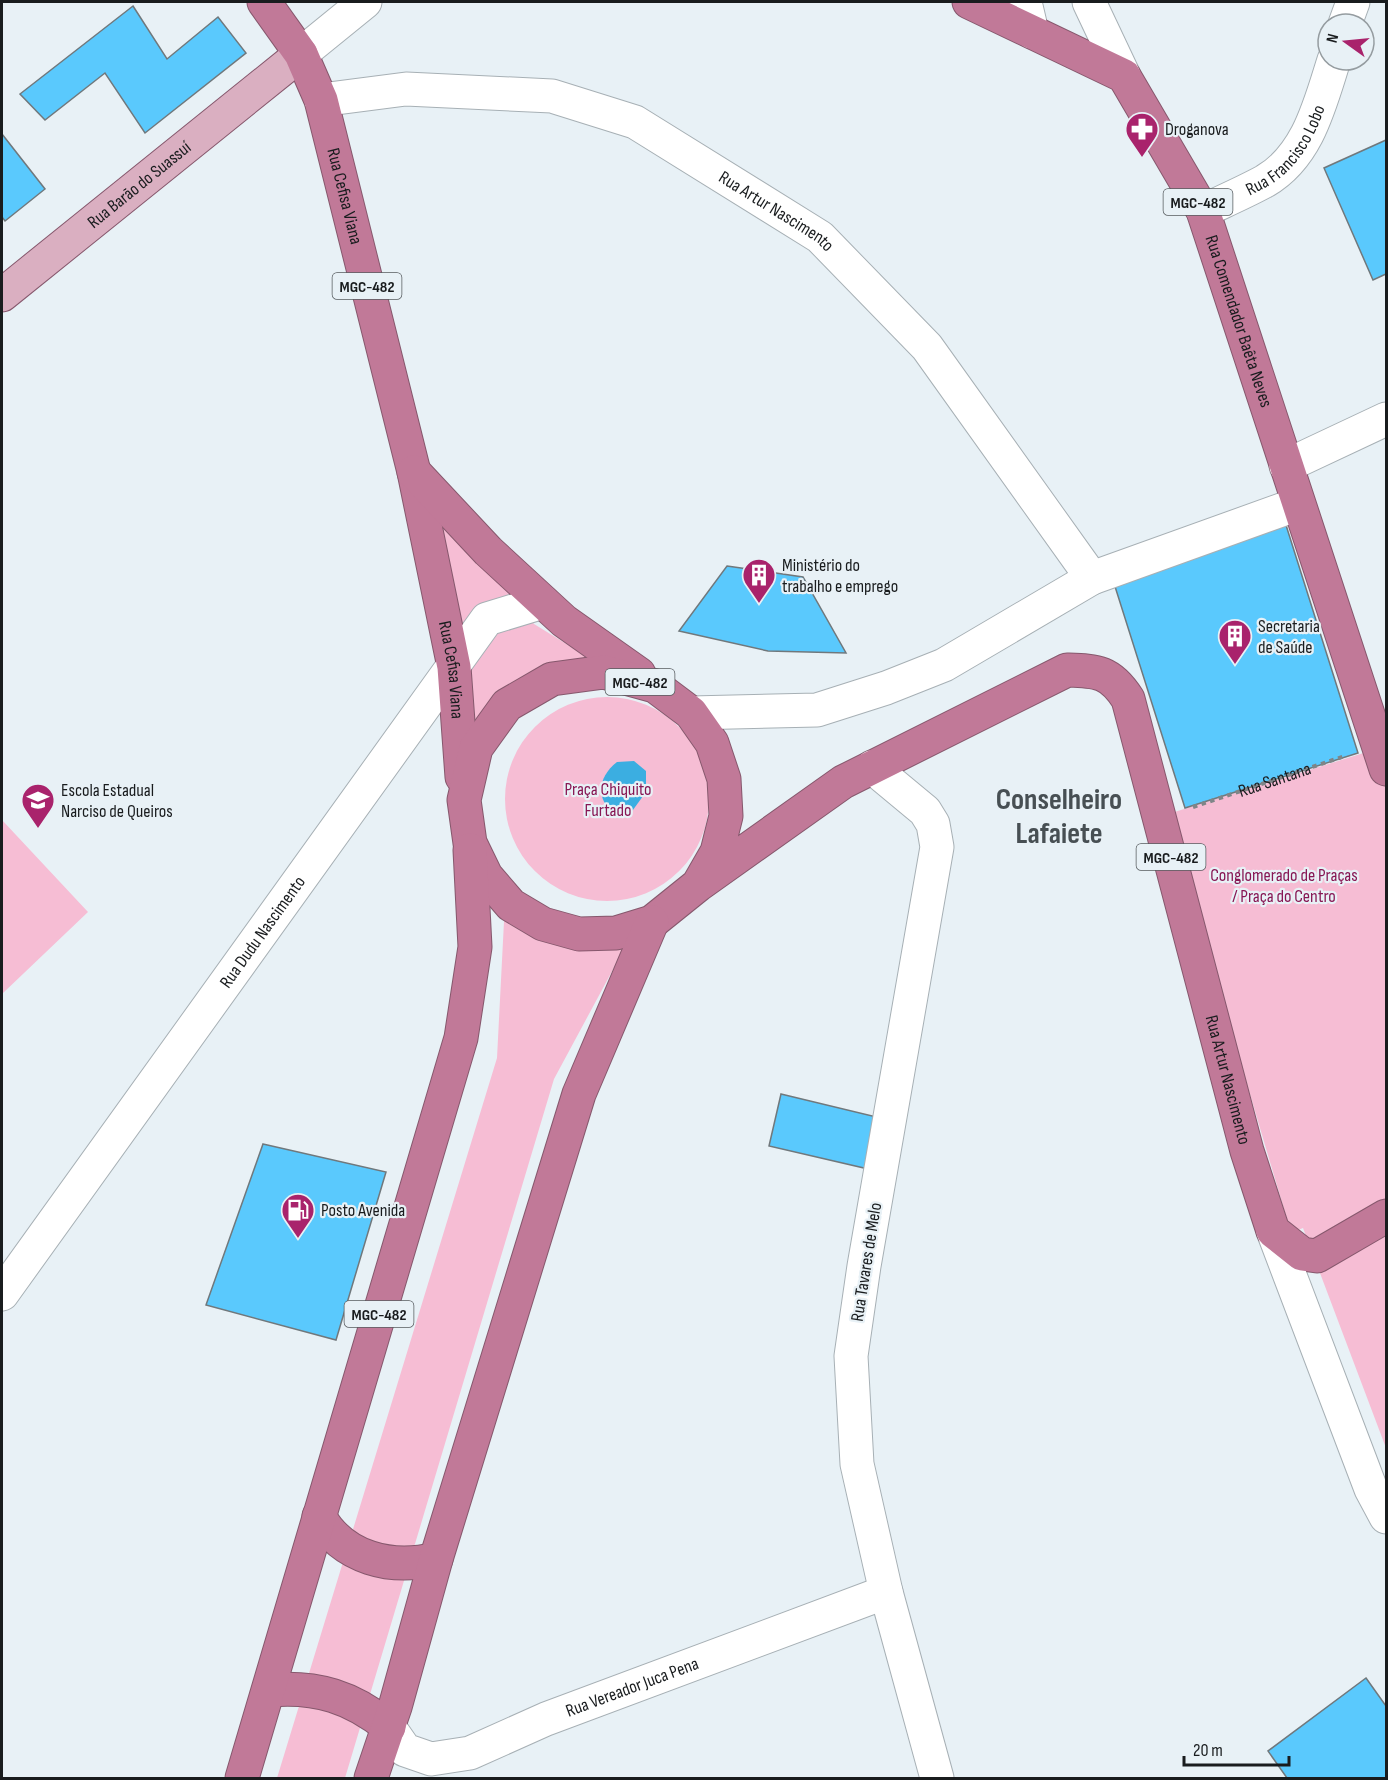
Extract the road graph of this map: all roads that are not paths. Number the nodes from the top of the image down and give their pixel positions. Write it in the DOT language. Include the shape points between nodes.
graph roads {
  1 [pos="264,2"];
  2 [pos="365,2"];
  3 [pos="969,2"];
  4 [pos="1089,2"];
  5 [pos="1028,17"];
  6 [pos="1330,72"];
  7 [pos="1124,76"];
  8 [pos="302,77"];
  9 [pos="1203,211"];
  10 [pos="2,295"];
  11 [pos="1386,419"];
  12 [pos="1287,466"];
  13 [pos="414,472"];
  14 [pos="1298,504"];
  15 [pos="1092,578"];
  16 [pos="543,602"];
  17 [pos="454,668"];
  18 [pos="655,686"];
  19 [pos="691,713"];
  20 [pos="1383,753"];
  21 [pos="872,767"];
  22 [pos="464,800"];
  23 [pos="470,843"];
  24 [pos="698,885"];
  25 [pos="652,922"];
  26 [pos="1386,1216"];
  27 [pos="1273,1231"];
  28 [pos="2,1294"];
  29 [pos="319,1516"];
  30 [pos="1386,1517"];
  31 [pos="436,1559"];
  32 [pos="886,1592"];
  33 [pos="270,1690"];
  34 [pos="389,1727"];
  35 [pos="242,1779"];
  36 [pos="371,1779"];
  37 [pos="937,1779"];
  1 -- 8 [label="highway, Rua Cefisa Viana / MGC-482"];
  2 -- 8 [label="street, Rua Barão do Suassuí"];
  3 -- 5 [label="highway"];
  4 -- 7 [label="street"];
  5 -- 7 [label="highway"];
  6 -- 9 [label="street, Rua Francisco Lobo" via="1315,120 1294,156 1267,180"];
  7 -- 9 [label="highway, Rua Comendador Baêta Neves / MGC-482"];
  8 -- 10 [label="main road, Rua Barão do Suassuí"];
  8 -- 13 [label="highway, Rua Cefisa Viana / MGC-482"];
  8 -- 15 [label="street, Rua Artur Nascimento" via="406,89 552,96 635,122 820,237 927,347"];
  9 -- 12 [label="highway, Rua Comendador Baêta Neves / MGC-482"];
  11 -- 12 [label="street"];
  12 -- 14 [label="highway, Rua Comendador Baêta Neves / MGC-482"];
  13 -- 16 [label="highway, Rua Cefisa Viana" via="488,551"];
  13 -- 17 [label="highway, Rua Cefisa Viana / MGC-482"];
  14 -- 15 [label="street"];
  14 -- 20 [label="highway, MGC-482"];
  15 -- 19 [label="street" via="944,665 886,688 817,710"];
  16 -- 17 [label="street, Rua Dudu Nascimento" via="487,619"];
  16 -- 18 [label="highway, Rua Cefisa Viana"];
  17 -- 22 [label="highway, Rua Cefisa Viana / MGC-482"];
  17 -- 28 [label="street, Rua Dudu Nascimento"];
  18 -- 19 [label="highway, MGC-482"];
  18 -- 22 [label="highway, MGC-482" via="604,672 552,679 507,705 476,748"];
  19 -- 24 [label="highway, MGC-482" via="712,743 724,779 725,807 717,852"];
  21 -- 24 [label="highway, MGC-482" via="843,782"];
  21 -- 27 [label="highway, Rua Artur Nascimento / MGC-482" via="1067,670 1097,671 1118,683 1128,699 1247,1151"];
  21 -- 32 [label="street, Rua Tavares de Melo" via="925,811 933,824 937,847 851,1356 857,1464"];
  22 -- 23 [label="highway, MGC-482"];
  23 -- 25 [label="highway, MGC-482" via="486,876 511,905 543,924 579,934 616,933"];
  23 -- 29 [label="highway, MGC-482" via="475,947 461,1038"];
  24 -- 25 [label="highway, MGC-482"];
  25 -- 31 [label="highway, MGC-482" via="579,1094"];
  26 -- 27 [label="highway" via="1317,1256 1302,1254"];
  27 -- 30 [label="street, Rua Artur Nascimento" via="1371,1489"];
  29 -- 31 [label="highway" via="334,1538 366,1557 400,1565"];
  29 -- 33 [label="highway, MGC-482"];
  31 -- 34 [label="highway, MGC-482"];
  32 -- 34 [label="street, Rua Vereador Juca Pena" via="546,1719 470,1753 431,1759 405,1750"];
  32 -- 37 [label="street, Rua Tavares de Melo"];
  33 -- 34 [label="highway" via="322,1690 361,1707"];
  33 -- 35 [label="highway, MGC-482"];
  34 -- 36 [label="highway, MGC-482"];
}
